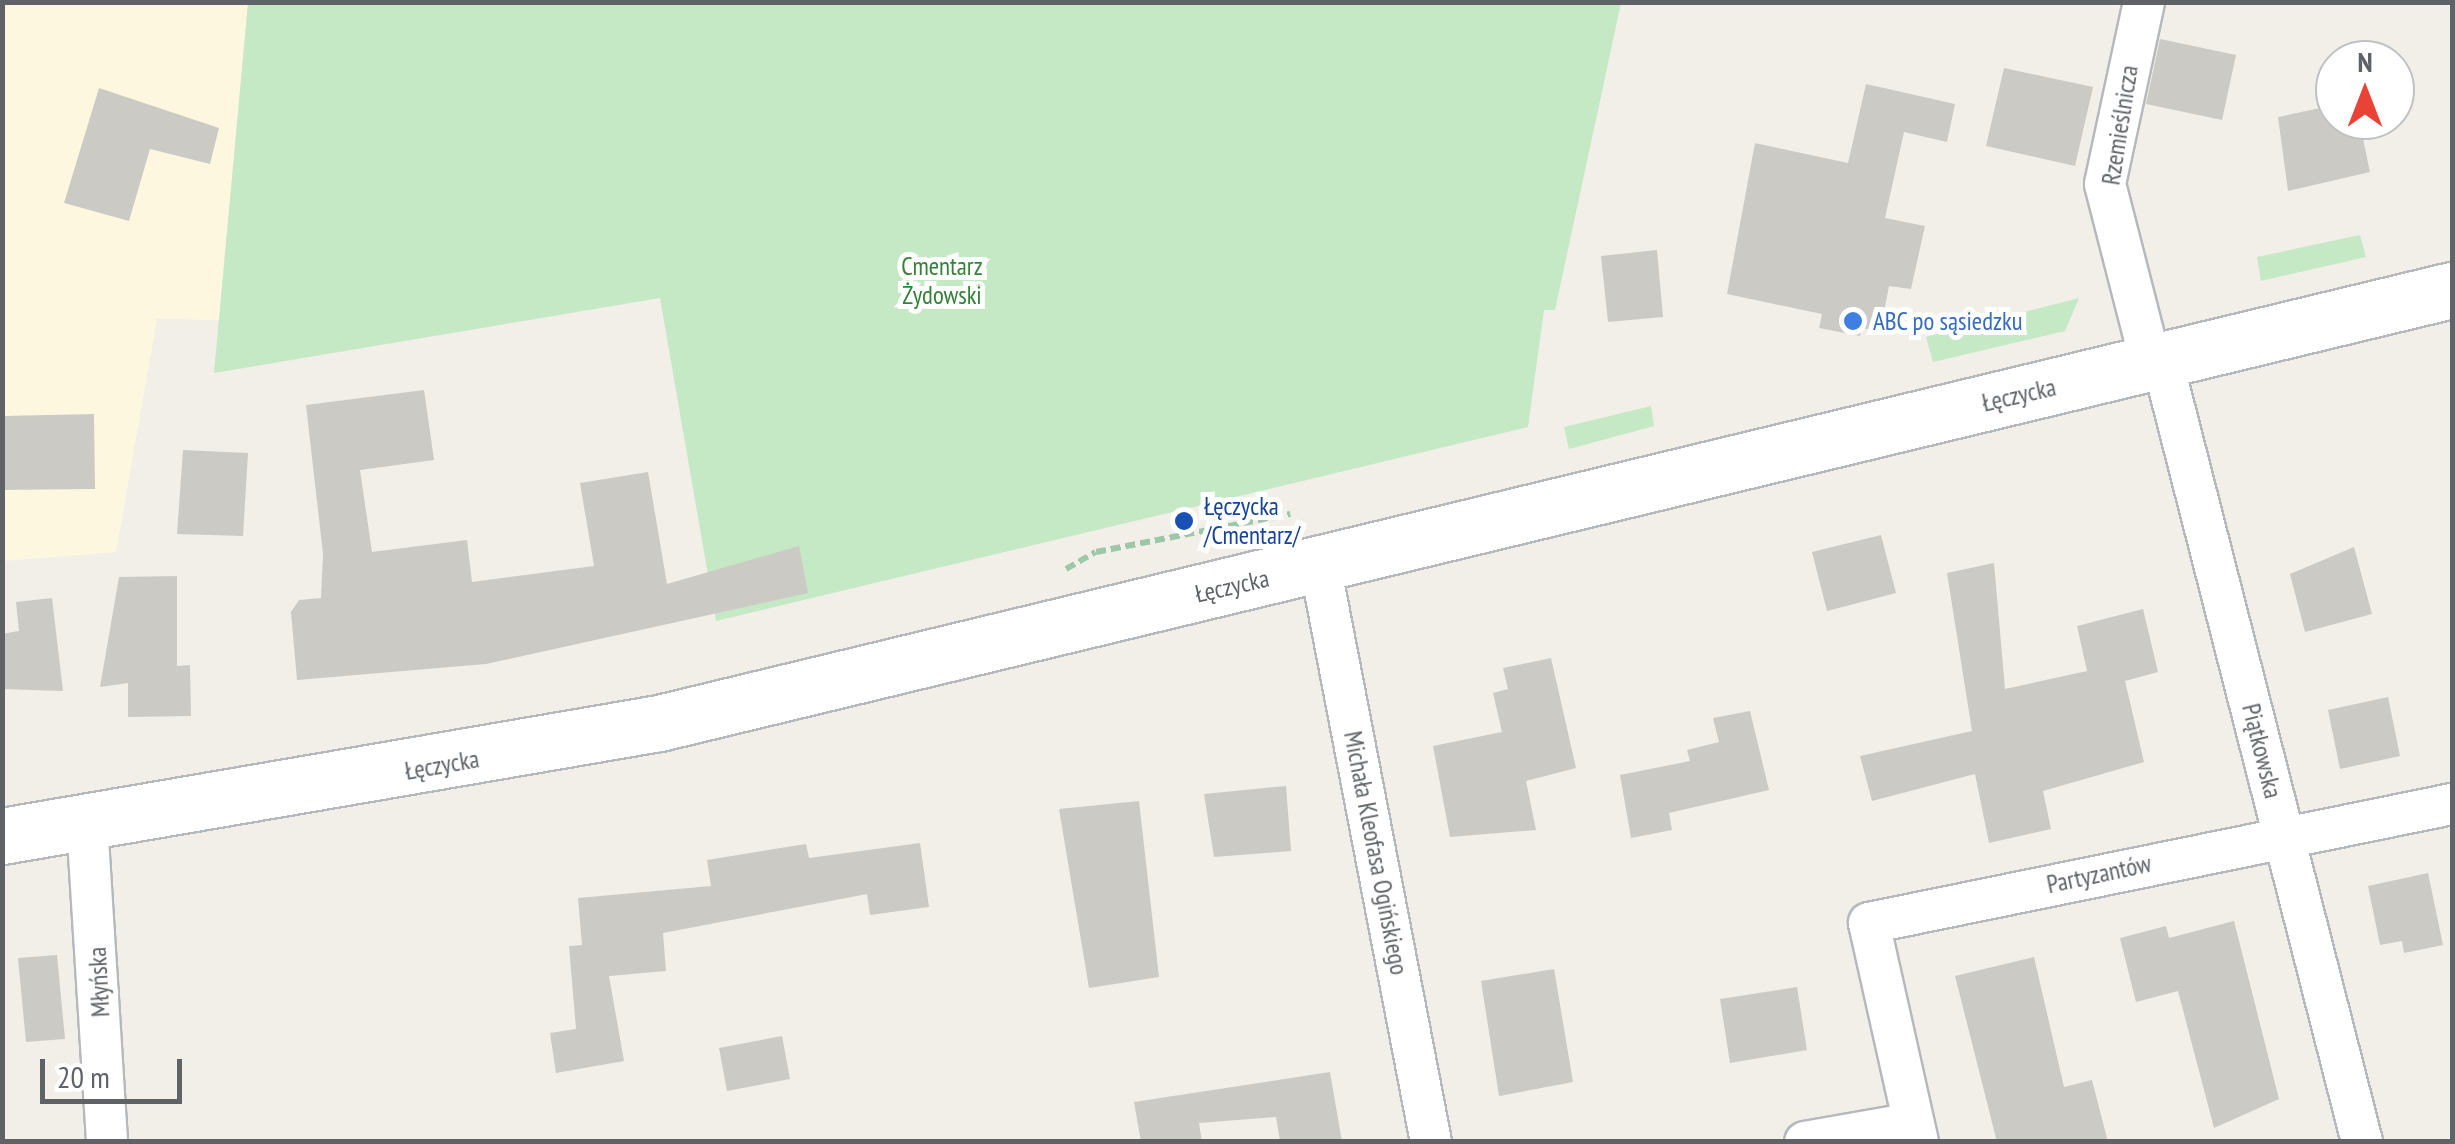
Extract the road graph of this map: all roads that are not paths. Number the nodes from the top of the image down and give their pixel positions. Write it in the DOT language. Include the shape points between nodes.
graph roads {
  1 [pos="2144,2"];
  2 [pos="2452,290"];
  3 [pos="2157,362"];
  4 [pos="1320,565"];
  5 [pos="2452,804"];
  6 [pos="87,823"];
  7 [pos="2,836"];
  8 [pos="2283,836"];
  9 [pos="1916,1132"];
  10 [pos="107,1142"];
  11 [pos="1431,1142"];
  12 [pos="1805,1142"];
  13 [pos="2362,1142"];
  1 -- 3 [label="street, Rzemieślnicza" via="2106,184"];
  2 -- 3 [label="main road, Łęczycka"];
  3 -- 4 [label="main road, Łęczycka"];
  3 -- 8 [label="street, Piątkowska"];
  4 -- 6 [label="main road, Łęczycka" via="659,723"];
  4 -- 11 [label="street, Michała Kleofasa Ogińskiego"];
  5 -- 8 [label="street, Partyzantów"];
  6 -- 7 [label="main road, Łęczycka"];
  6 -- 10 [label="street, Młyńska"];
  8 -- 9 [label="street, Partyzantów" via="1869,922"];
  8 -- 13 [label="street, Piątkowska"];
  9 -- 12 [label="street"];
}
